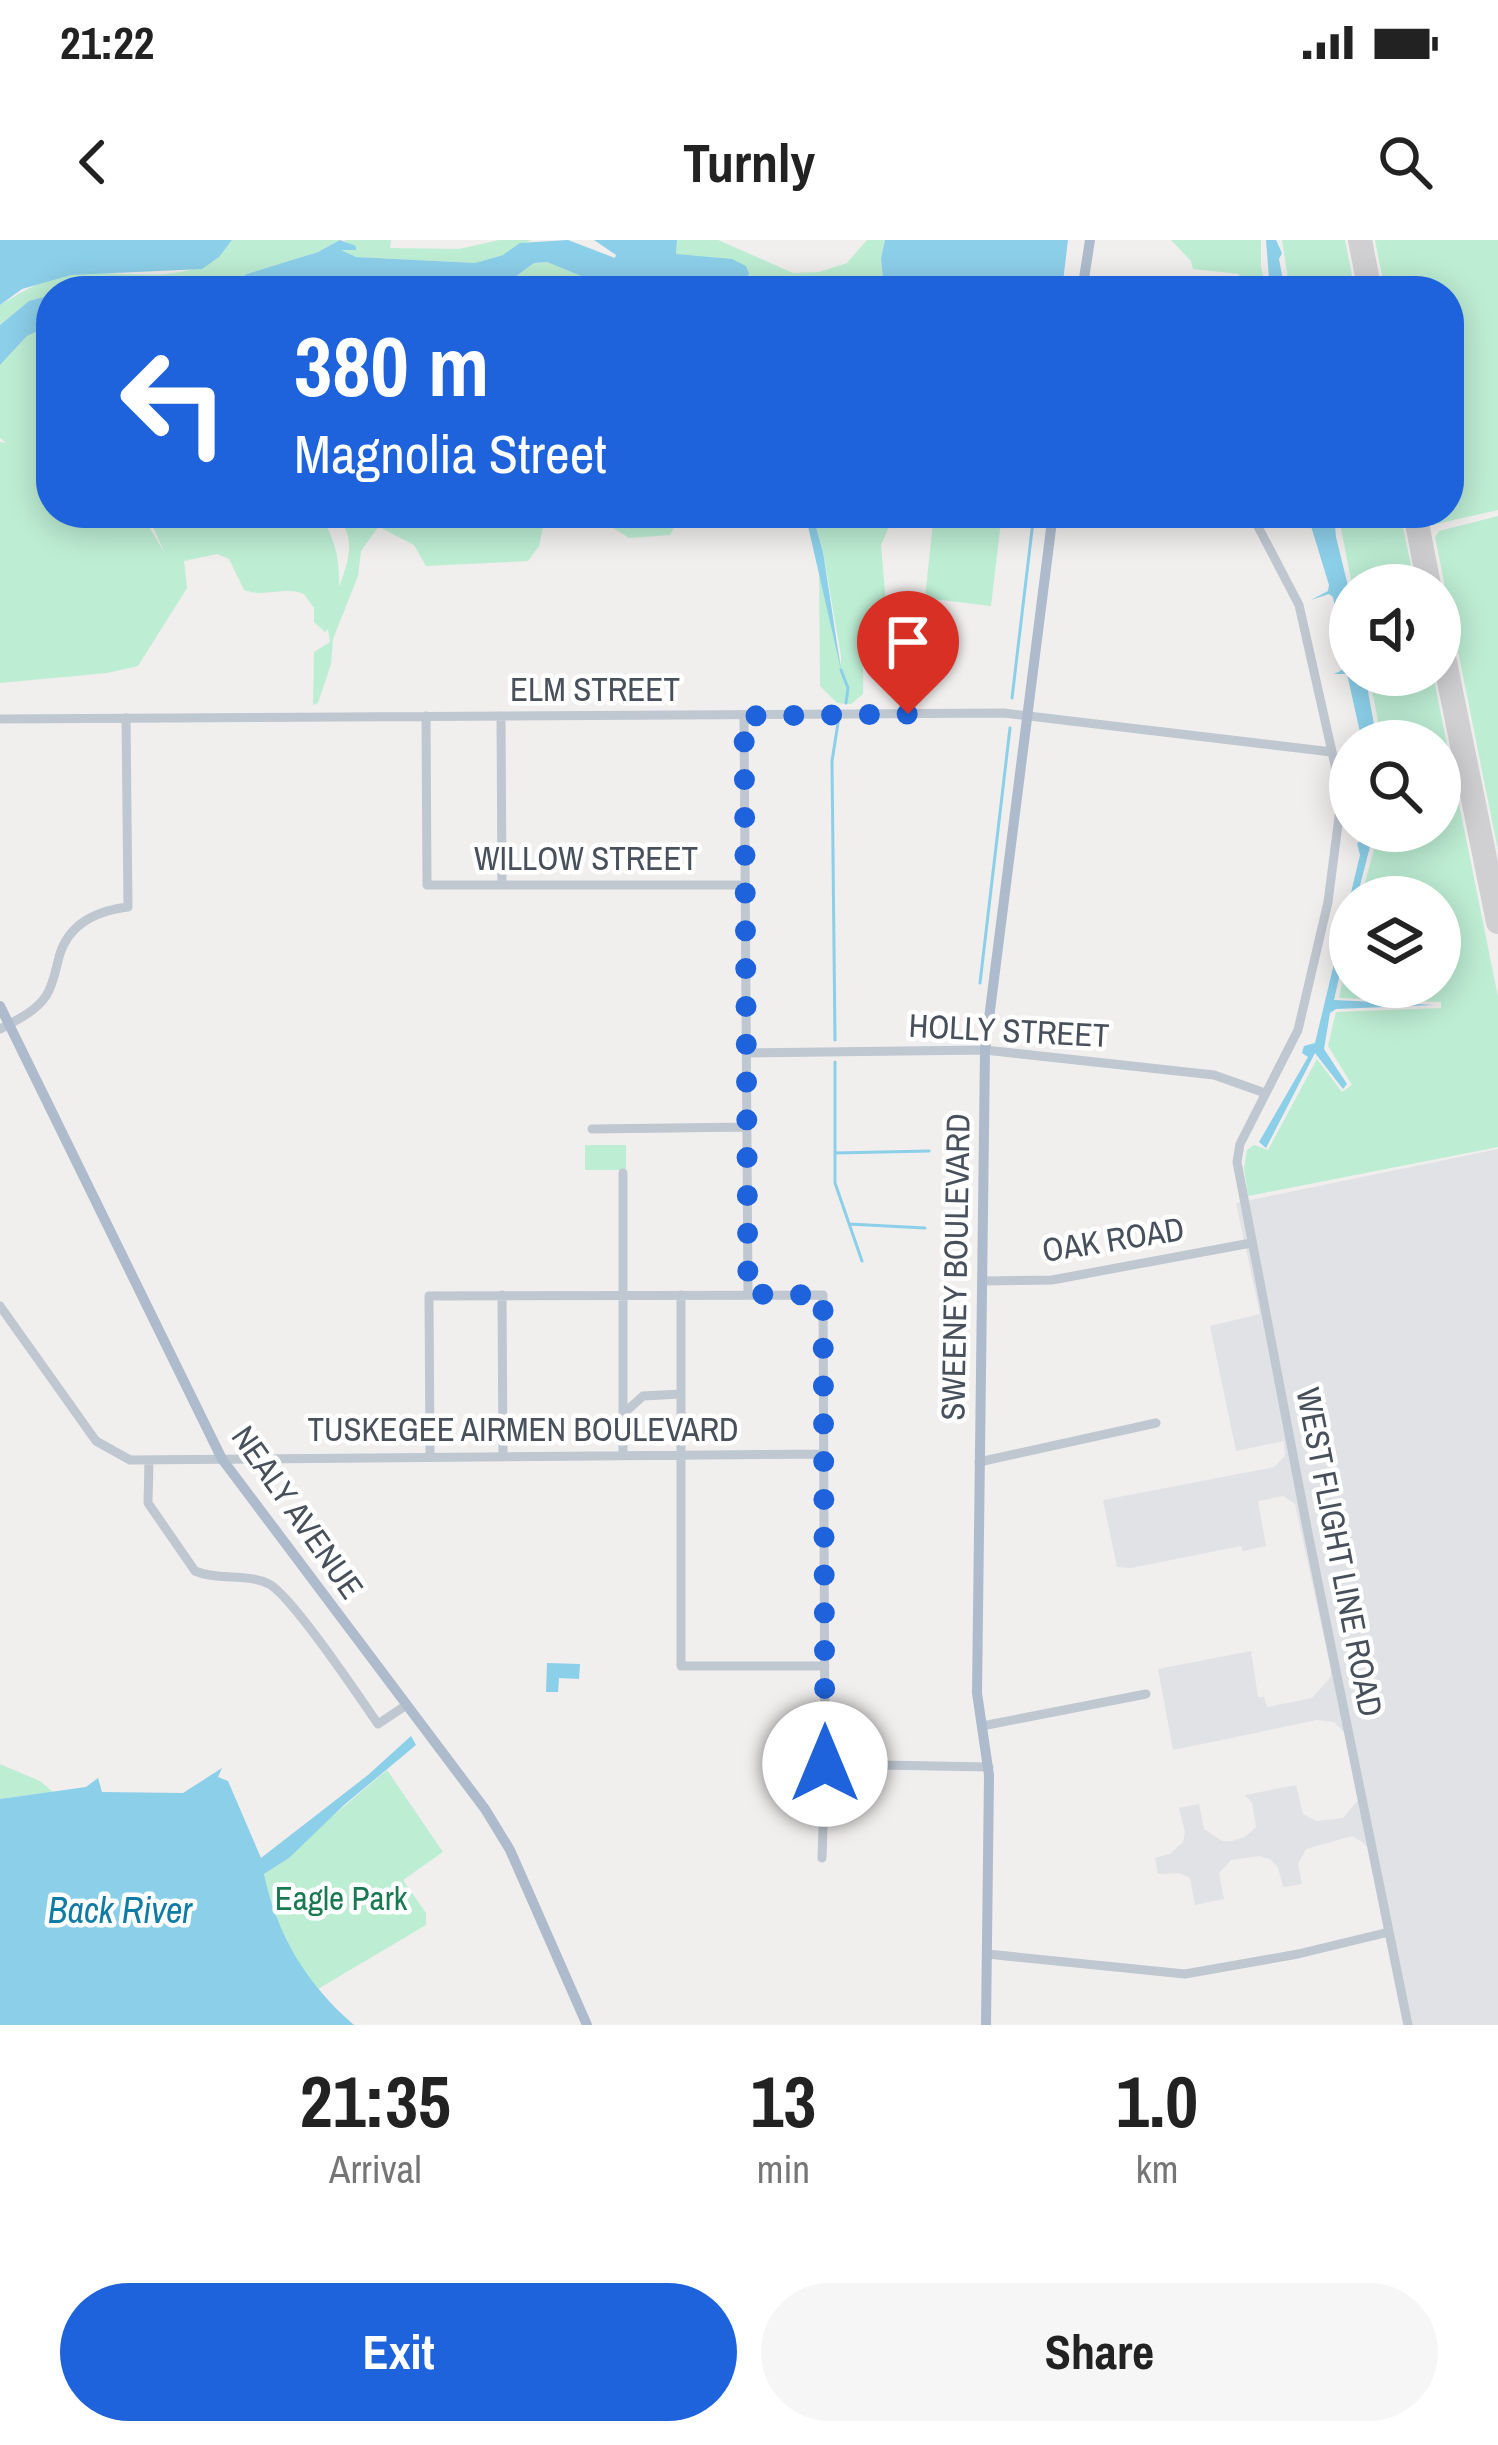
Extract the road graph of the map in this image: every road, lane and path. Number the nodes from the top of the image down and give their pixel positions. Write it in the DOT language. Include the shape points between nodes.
graph roads {
  1 [pos="1090,240"];
  2 [pos="1084,276"];
  3 [pos="1051,528"];
  4 [pos="1259,528"];
  5 [pos="1027,714"];
  6 [pos="426,716"];
  7 [pos="501,716"];
  8 [pos="744,716"];
  9 [pos="127,718"];
  10 [pos="0,719"];
  11 [pos="1329,739"];
  12 [pos="1329,752"];
  13 [pos="1334,852"];
  14 [pos="502,885"];
  15 [pos="745,885"];
  16 [pos="0,1006"];
  17 [pos="4,1027"];
  18 [pos="986,1050"];
  19 [pos="747,1053"];
  20 [pos="1265,1093"];
  21 [pos="747,1127"];
  22 [pos="592,1129"];
  23 [pos="623,1173"];
  24 [pos="1251,1243"];
  25 [pos="982,1281"];
  26 [pos="748,1294"];
  27 [pos="502,1295"];
  28 [pos="681,1295"];
  29 [pos="623,1296"];
  30 [pos="0,1306"];
  31 [pos="681,1394"];
  32 [pos="623,1414"];
  33 [pos="1156,1423"];
  34 [pos="682,1454"];
  35 [pos="824,1454"];
  36 [pos="623,1455"];
  37 [pos="430,1457"];
  38 [pos="503,1457"];
  39 [pos="222,1459"];
  40 [pos="149,1460"];
  41 [pos="980,1462"];
  42 [pos="825,1666"];
  43 [pos="1145,1694"];
  44 [pos="405,1706"];
  45 [pos="982,1726"];
  46 [pos="825,1764"];
  47 [pos="989,1767"];
  48 [pos="822,1858"];
  49 [pos="1389,1932"];
  50 [pos="987,1954"];
  51 [pos="587,2025"];
  52 [pos="986,2025"];
  53 [pos="1408,2025"];
  1 -- 2 [label="main road"];
  3 -- 5 [label="main road, SWEENEY BOULEVARD"];
  4 -- 11 [label="street, WEST FLIGHT LINE ROAD" via="1299,605"];
  5 -- 8 [label="street, ELM STREET"];
  5 -- 12 [label="street, ELM STREET"];
  5 -- 18 [label="main road, SWEENEY BOULEVARD"];
  6 -- 7 [label="street, ELM STREET"];
  6 -- 9 [label="street, ELM STREET"];
  6 -- 14 [label="street, WILLOW STREET" via="427,885"];
  7 -- 8 [label="street, ELM STREET"];
  7 -- 14 [label="street"];
  8 -- 15 [label="street"];
  9 -- 10 [label="street, ELM STREET"];
  9 -- 17 [label="street" via="128,907 74,928 49,992"];
  13 -- 20 [label="street, WEST FLIGHT LINE ROAD" via="1298,1030"];
  14 -- 15 [label="street, WILLOW STREET"];
  15 -- 19 [label="street"];
  16 -- 17 [label="main road, NEALY AVENUE"];
  17 -- 39 [label="main road, NEALY AVENUE"];
  18 -- 19 [label="street, HOLLY STREET"];
  18 -- 20 [label="street, HOLLY STREET" via="1214,1075"];
  18 -- 25 [label="main road, SWEENEY BOULEVARD"];
  19 -- 21 [label="street"];
  20 -- 24 [label="street, WEST FLIGHT LINE ROAD" via="1237,1162"];
  21 -- 22 [label="street"];
  21 -- 26 [label="street"];
  23 -- 29 [label="street"];
  24 -- 25 [label="street, OAK ROAD" via="1052,1280"];
  24 -- 49 [label="street, WEST FLIGHT LINE ROAD"];
  25 -- 41 [label="main road, SWEENEY BOULEVARD"];
  26 -- 28 [label="street"];
  26 -- 35 [label="street" via="823,1295"];
  27 -- 29 [label="street"];
  27 -- 37 [label="street" via="429,1296"];
  27 -- 38 [label="street"];
  28 -- 29 [label="street"];
  28 -- 31 [label="street"];
  29 -- 32 [label="street"];
  30 -- 40 [label="street" via="96,1441 130,1460"];
  31 -- 32 [label="street" via="643,1396"];
  31 -- 34 [label="street"];
  32 -- 36 [label="street"];
  33 -- 41 [label="street"];
  34 -- 35 [label="street, TUSKEGEE AIRMEN BOULEVARD"];
  34 -- 36 [label="street, TUSKEGEE AIRMEN BOULEVARD"];
  34 -- 42 [label="street" via="681,1666"];
  35 -- 42 [label="street"];
  36 -- 38 [label="street, TUSKEGEE AIRMEN BOULEVARD"];
  37 -- 38 [label="street, TUSKEGEE AIRMEN BOULEVARD"];
  37 -- 39 [label="street, TUSKEGEE AIRMEN BOULEVARD"];
  39 -- 40 [label="street, TUSKEGEE AIRMEN BOULEVARD"];
  39 -- 44 [label="main road, NEALY AVENUE"];
  40 -- 44 [label="street" via="148,1503 195,1570 257,1580 283,1594 379,1724"];
  41 -- 45 [label="main road, SWEENEY BOULEVARD"];
  42 -- 46 [label="street"];
  43 -- 45 [label="street"];
  44 -- 51 [label="main road, NEALY AVENUE" via="510,1850"];
  45 -- 47 [label="main road, SWEENEY BOULEVARD"];
  46 -- 47 [label="street"];
  46 -- 48 [label="street"];
  47 -- 50 [label="main road, SWEENEY BOULEVARD"];
  49 -- 50 [label="street" via="1185,1974"];
  49 -- 53 [label="street, WEST FLIGHT LINE ROAD"];
  50 -- 52 [label="main road, SWEENEY BOULEVARD"];
}
